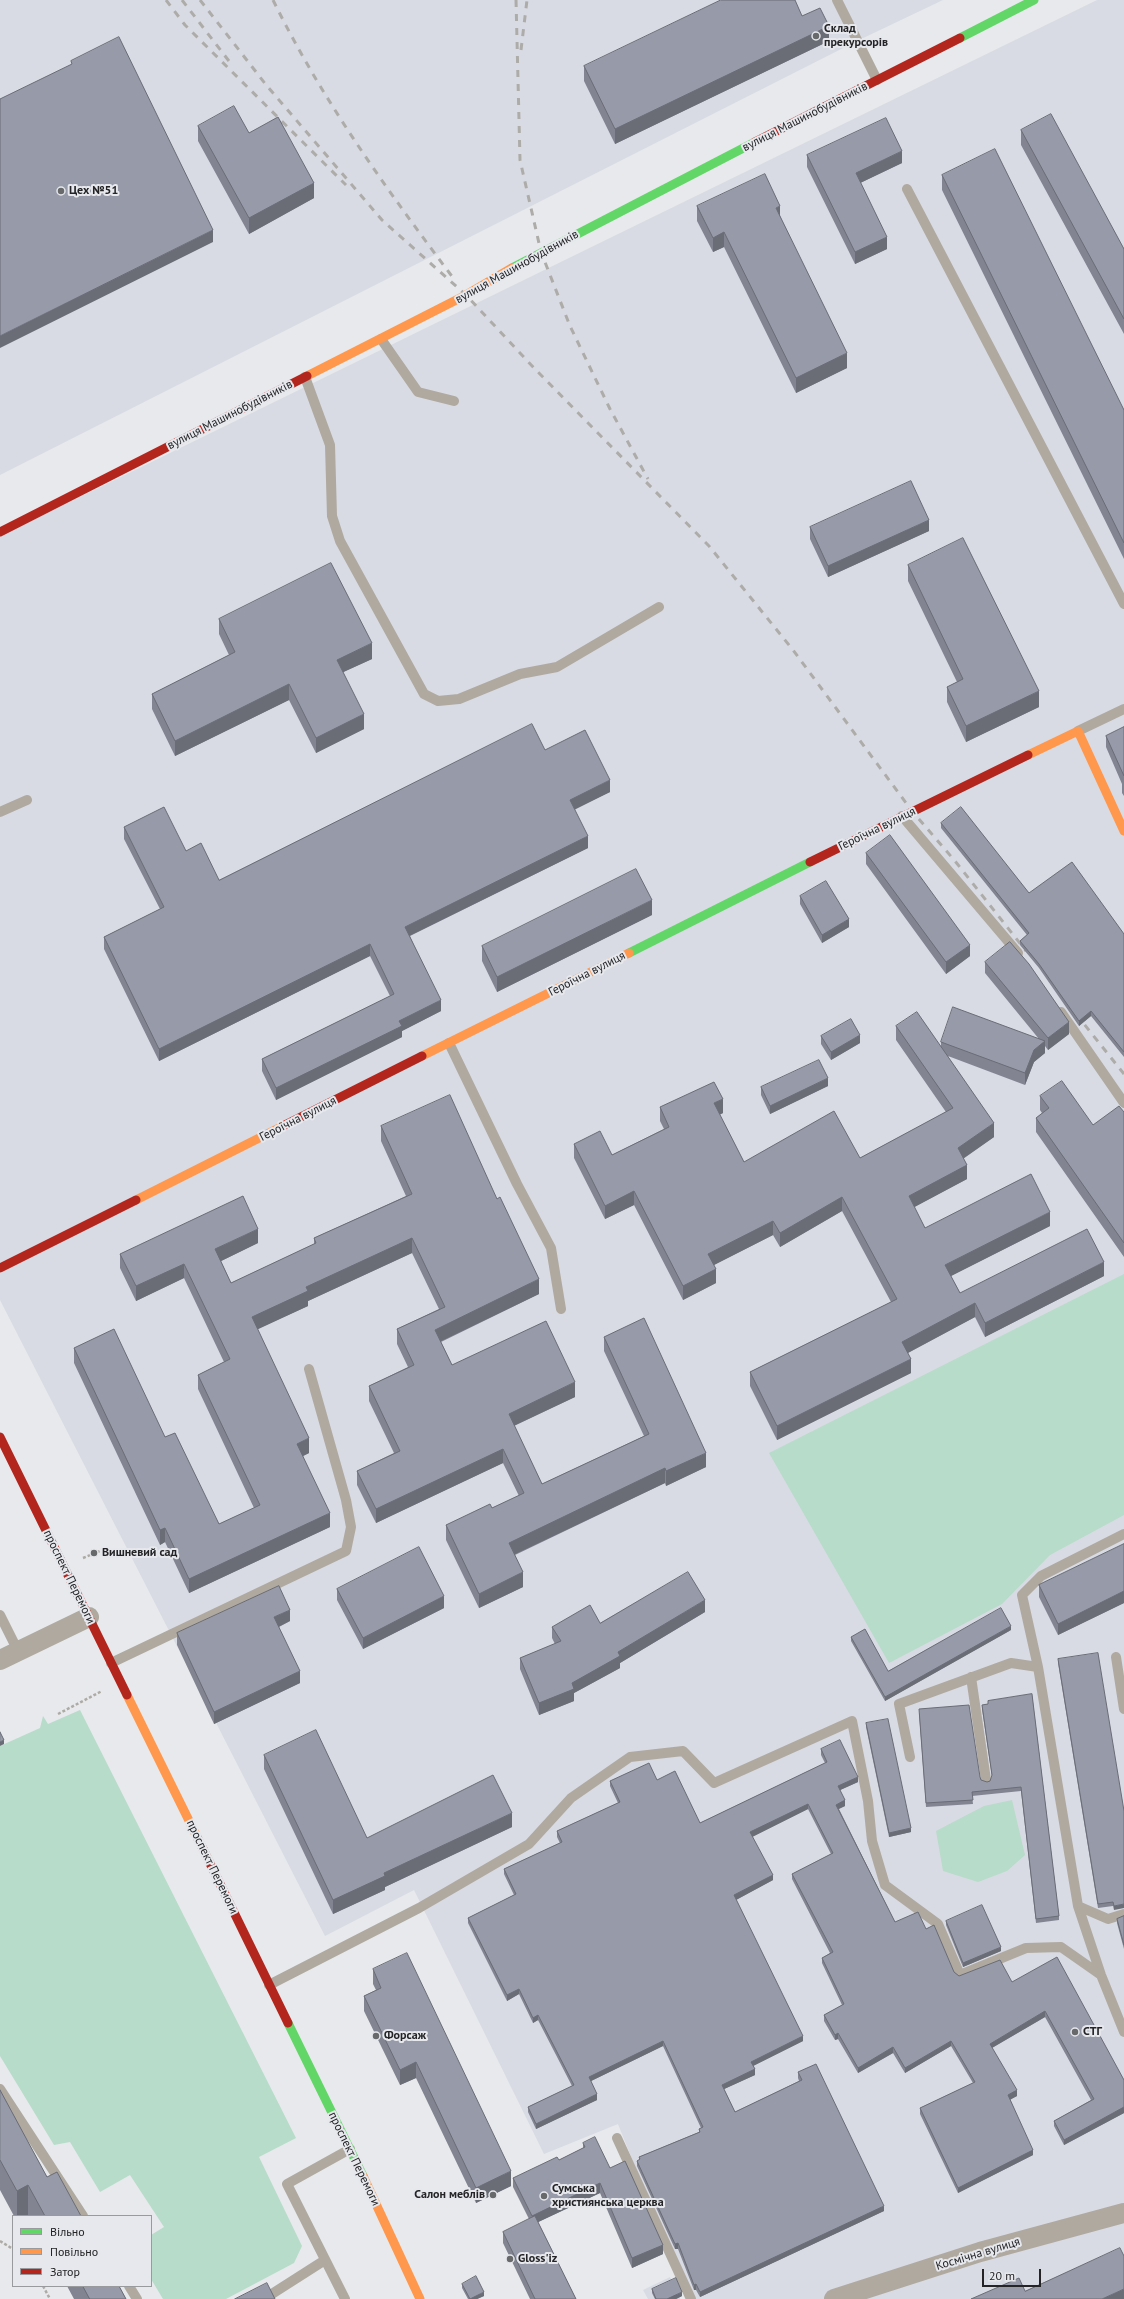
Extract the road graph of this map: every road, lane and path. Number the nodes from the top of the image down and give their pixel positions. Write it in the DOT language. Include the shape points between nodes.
graph roads {
  1 [pos="837,0"];
  2 [pos="1034,0"];
  3 [pos="877,80"];
  4 [pos="907,189"];
  5 [pos="381,339"];
  6 [pos="305,377"];
  7 [pos="454,401"];
  8 [pos="0,532"];
  9 [pos="1124,604"];
  10 [pos="658,607"];
  11 [pos="1124,709"];
  12 [pos="1078,731"];
  13 [pos="27,800"];
  14 [pos="0,812"];
  15 [pos="902,816"];
  16 [pos="1124,831"];
  17 [pos="1024,960"];
  18 [pos="1056,1005"];
  19 [pos="449,1043"];
  20 [pos="1124,1103"];
  21 [pos="0,1268"];
  22 [pos="561,1309"];
  23 [pos="309,1369"];
  24 [pos="0,1437"];
  25 [pos="1124,1534"];
  26 [pos="107,1548"];
  27 [pos="64,1566"];
  28 [pos="0,1615"];
  29 [pos="89,1617"];
  30 [pos="18,1652"];
  31 [pos="1116,1657"];
  32 [pos="0,1660"];
  33 [pos="111,1663"];
  34 [pos="1038,1667"];
  35 [pos="971,1677"];
  36 [pos="121,1681"];
  37 [pos="1124,1709"];
  38 [pos="58,1714"];
  39 [pos="910,1757"];
  40 [pos="986,1780"];
  41 [pos="1078,1906"];
  42 [pos="1124,1914"];
  43 [pos="1101,1975"];
  44 [pos="269,1984"];
  45 [pos="1124,2032"];
  46 [pos="0,2089"];
  47 [pos="617,2138"];
  48 [pos="350,2149"];
  49 [pos="1124,2213"];
  50 [pos="82,2215"];
  51 [pos="0,2241"];
  52 [pos="12,2248"];
  53 [pos="325,2260"];
  54 [pos="44,2287"];
  55 [pos="130,2287"];
  56 [pos="50,2299"];
  57 [pos="137,2299"];
  58 [pos="264,2299"];
  59 [pos="345,2299"];
  60 [pos="420,2299"];
  61 [pos="691,2299"];
  62 [pos="834,2299"];
  1 -- 3 [label="lane"];
  2 -- 3 [label="street, вулиця Машинобудівників"];
  3 -- 5 [label="street, вулиця Машинобудівників" via="541,252"];
  4 -- 9 [label="lane"];
  5 -- 6 [label="street, вулиця Машинобудівників"];
  5 -- 7 [label="lane" via="418,392"];
  6 -- 8 [label="street, вулиця Машинобудівників"];
  6 -- 10 [label="lane" via="330,445 332,516 340,541 424,694 438,702 459,699 520,674 557,667"];
  11 -- 12 [label="lane"];
  12 -- 15 [label="street, Героїчна вулиця"];
  12 -- 16 [label="street"];
  13 -- 14 [label="lane"];
  15 -- 17 [label="lane"];
  15 -- 19 [label="street, Героїчна вулиця"];
  18 -- 20 [label="lane"];
  19 -- 21 [label="street, Героїчна вулиця"];
  19 -- 22 [label="lane" via="551,1248"];
  23 -- 33 [label="lane" via="346,1500 351,1527 346,1551"];
  24 -- 27 [label="street, проспект Перемоги"];
  25 -- 34 [label="lane" via="1041,1576 1022,1595"];
  26 -- 27 [label="path"];
  27 -- 29 [label="street, проспект Перемоги"];
  28 -- 30 [label="lane"];
  29 -- 30 [label="street"];
  29 -- 33 [label="street, проспект Перемоги"];
  30 -- 32 [label="street"];
  31 -- 37 [label="lane"];
  33 -- 36 [label="street, проспект Перемоги"];
  34 -- 35 [label="lane" via="1011,1664"];
  34 -- 41 [label="lane"];
  35 -- 39 [label="lane" via="899,1704"];
  35 -- 40 [label="lane"];
  36 -- 38 [label="path"];
  36 -- 44 [label="street, проспект Перемоги"];
  41 -- 42 [label="lane" via="1108,1919"];
  41 -- 43 [label="lane"];
  43 -- 44 [label="lane" via="1061,1947 1026,1948 960,1975 938,1924 885,1885 872,1841 868,1801 852,1721 714,1783 683,1751 630,1757 571,1798 529,1844 419,1908"];
  43 -- 45 [label="lane"];
  44 -- 48 [label="street, проспект Перемоги"];
  46 -- 50 [label="lane"];
  47 -- 61 [label="lane"];
  48 -- 53 [label="lane" via="287,2184"];
  48 -- 60 [label="street, проспект Перемоги"];
  49 -- 62 [label="street, Космічна вулиця" via="980,2252"];
  51 -- 52 [label="path"];
  53 -- 58 [label="lane"];
  53 -- 59 [label="lane"];
  54 -- 56 [label="path"];
  55 -- 57 [label="lane"];
}
